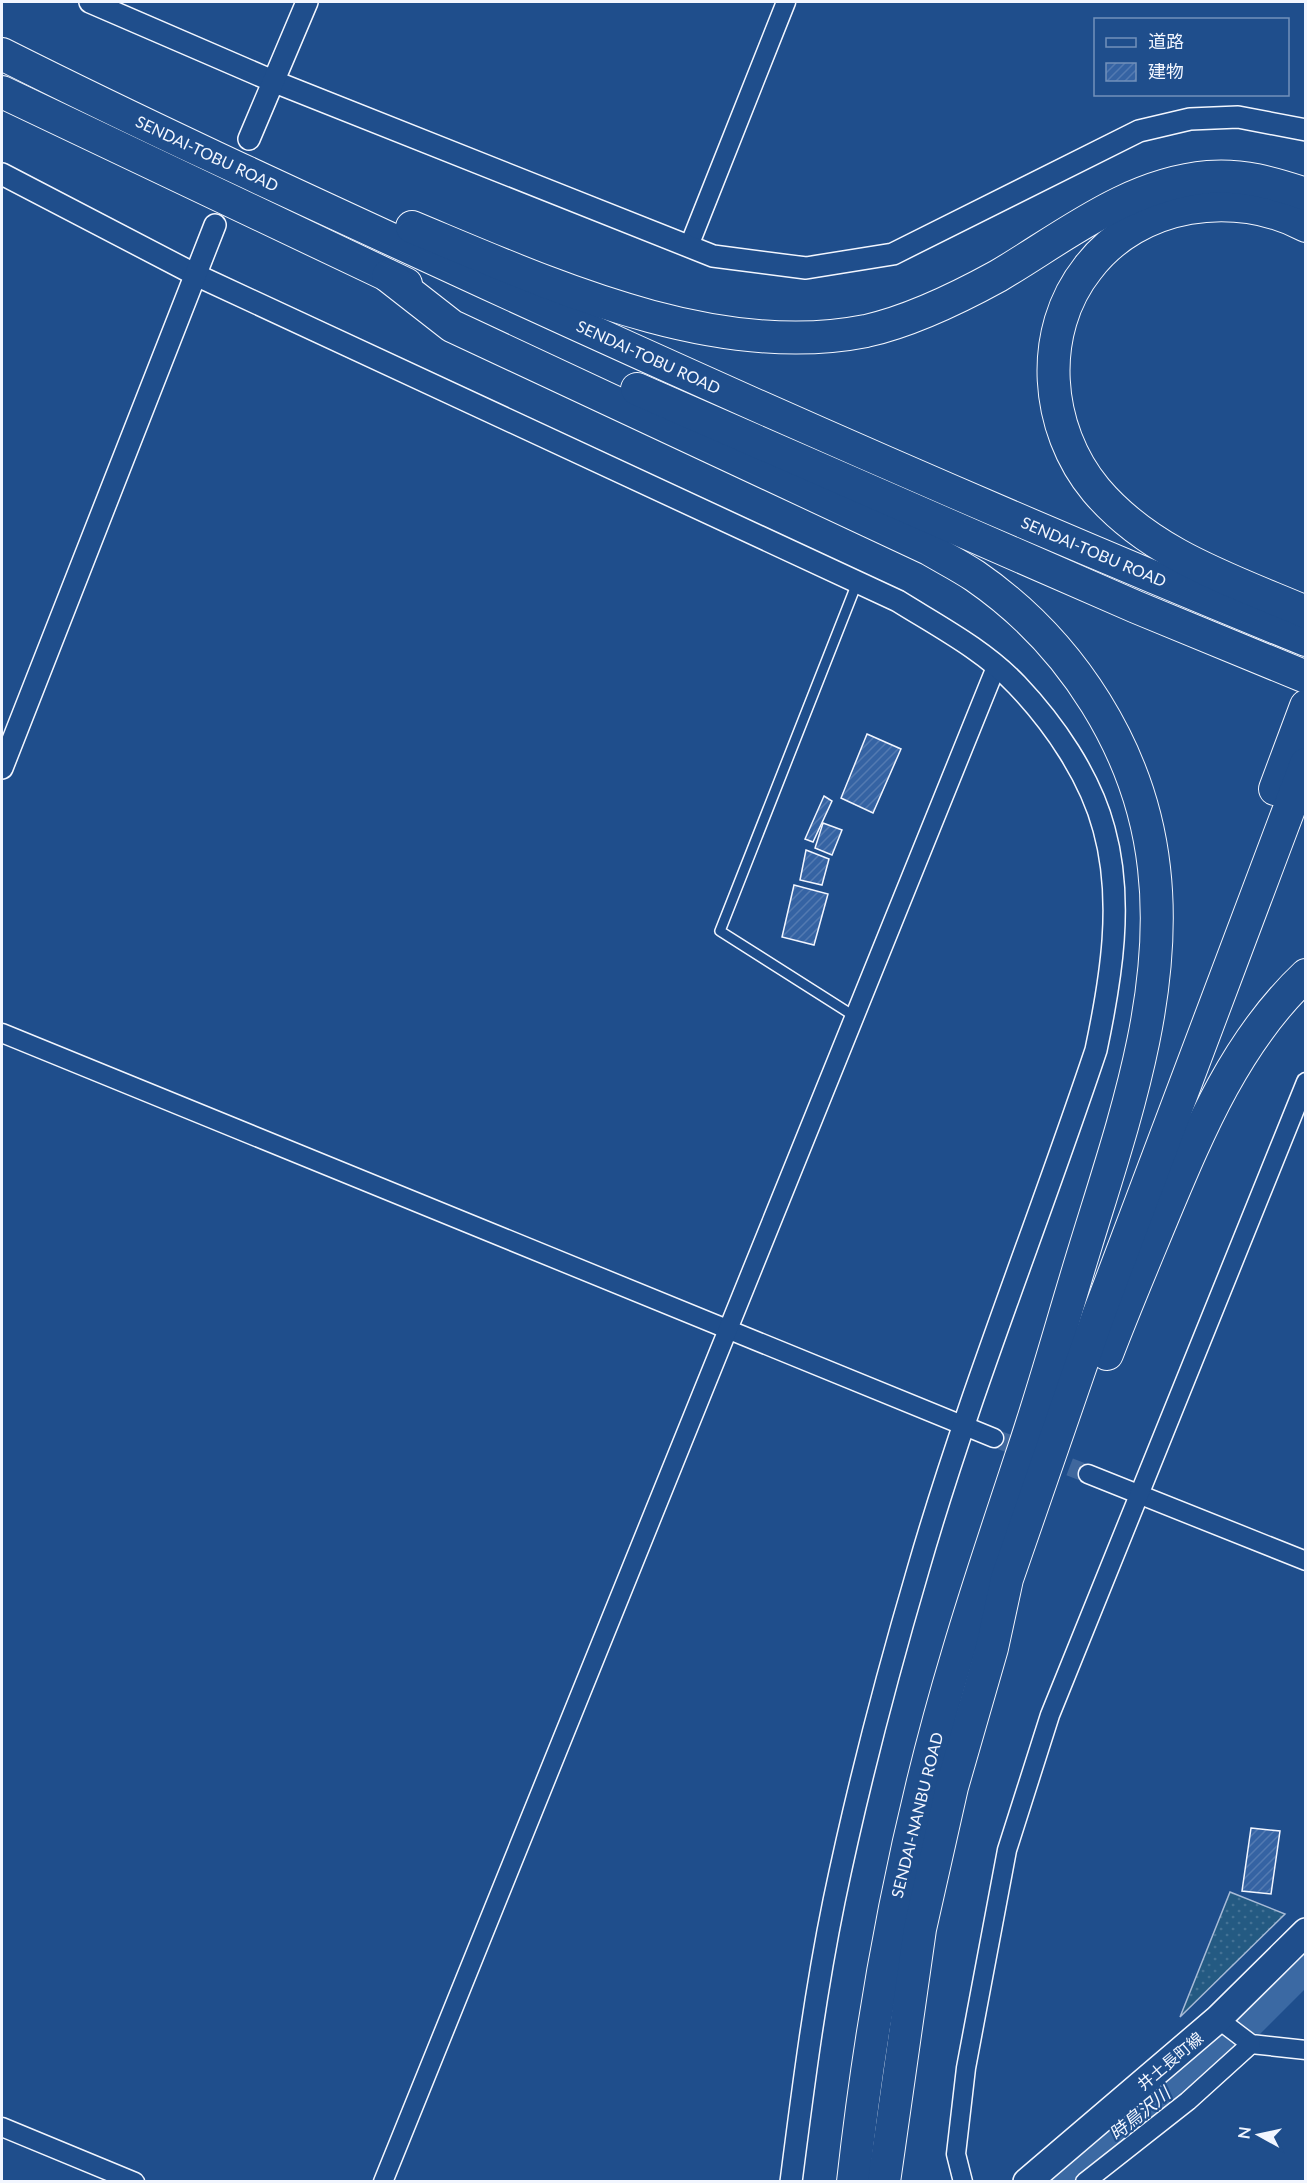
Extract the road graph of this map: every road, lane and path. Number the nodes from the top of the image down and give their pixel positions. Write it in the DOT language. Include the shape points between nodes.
graph roads {
  1 [pos="90,2"];
  2 [pos="308,2"];
  3 [pos="786,2"];
  4 [pos="2,54"];
  5 [pos="275,82"];
  6 [pos="2,92"];
  7 [pos="88,98"];
  8 [pos="1305,130"];
  9 [pos="249,140"];
  10 [pos="2,174"];
  11 [pos="1305,194"];
  12 [pos="215,225"];
  13 [pos="1305,226"];
  14 [pos="689,246"];
  15 [pos="196,274"];
  16 [pos="388,276"];
  17 [pos="857,583"];
  18 [pos="1286,613"];
  19 [pos="1305,640"];
  20 [pos="996,667"];
  21 [pos="1305,677"];
  22 [pos="1305,706"];
  23 [pos="1305,764"];
  24 [pos="2,768"];
  25 [pos="1305,975"];
  26 [pos="854,1016"];
  27 [pos="2,1033"];
  28 [pos="1305,1082"];
  29 [pos="727,1331"];
  30 [pos="963,1425"];
  31 [pos="994,1438"];
  32 [pos="1021,1457"];
  33 [pos="1088,1474"];
  34 [pos="1138,1495"];
  35 [pos="1305,1561"];
  36 [pos="992,1648"];
  37 [pos="1305,1932"];
  38 [pos="1218,2019"];
  39 [pos="1251,2044"];
  40 [pos="1305,2050"];
  41 [pos="2,2127"];
  42 [pos="135,2181"];
  43 [pos="383,2181"];
  44 [pos="791,2181"];
  45 [pos="853,2181"];
  46 [pos="884,2181"];
  47 [pos="963,2181"];
  48 [pos="1028,2181"];
  49 [pos="1085,2181"];
  1 -- 5 [label="street"];
  2 -- 5 [label="street"];
  3 -- 14 [label="street"];
  4 -- 7 [label="highway, SENDAI-TOBU ROAD"];
  5 -- 9 [label="street"];
  5 -- 14 [label="street"];
  6 -- 16 [label="highway, SENDAI-TOBU ROAD"];
  7 -- 11 [label="highway" via="578,292 681,325 730,334 784,337 866,331 912,316 997,276 1133,197 1173,183 1243,177"];
  7 -- 18 [label="highway, SENDAI-TOBU ROAD" via="767,412 1137,572"];
  8 -- 14 [label="street" via="1238,117 1190,119 1139,131 893,254 806,268 713,256"];
  10 -- 15 [label="street"];
  12 -- 15 [label="street"];
  13 -- 18 [label="highway" via="1264,209 1235,205 1182,208 1155,218 1130,231 1088,267 1070,295 1055,347 1055,408 1067,444 1096,490 1141,533"];
  15 -- 17 [label="street"];
  15 -- 24 [label="street"];
  16 -- 21 [label="highway, SENDAI-TOBU ROAD" via="753,441"];
  16 -- 32 [label="highway" via="452,326 929,549 975,576 1046,637 1095,699 1116,738 1133,775 1154,863 1157,909 1151,989 1137,1070"];
  17 -- 20 [label="street" via="898,601"];
  17 -- 26 [label="lane" via="720,931"];
  18 -- 19 [label="highway, SENDAI-TOBU ROAD"];
  20 -- 26 [label="street"];
  20 -- 30 [label="street" via="1017,684 1060,739 1089,791 1104,828 1113,882 1113,944 1096,1050"];
  22 -- 32 [label="highway" via="1067,1352"];
  23 -- 36 [label="highway" via="1094,1327 1007,1579"];
  25 -- 36 [label="highway" via="1255,1036 1220,1089 1197,1134 1120,1321 1022,1582"];
  26 -- 29 [label="street"];
  27 -- 29 [label="street"];
  28 -- 34 [label="street"];
  29 -- 30 [label="street"];
  29 -- 43 [label="street"];
  30 -- 31 [label="street"];
  30 -- 44 [label="street" via="881,1704 834,1903"];
  32 -- 45 [label="highway, SENDAI-NANBU ROAD" via="957,1656 918,1802 866,2065"];
  33 -- 34 [label="street"];
  34 -- 35 [label="street"];
  34 -- 47 [label="street" via="1050,1715 1008,1850 966,2068 956,2154"];
  36 -- 46 [label="highway, SENDAI-NANBU ROAD" via="952,1787 920,1929"];
  37 -- 38 [label="main road, 井土長町線"];
  38 -- 39 [label="street"];
  38 -- 48 [label="main road, 井土長町線"];
  39 -- 40 [label="street"];
  39 -- 49 [label="street" via="1188,2101"];
  41 -- 42 [label="street"];
}
